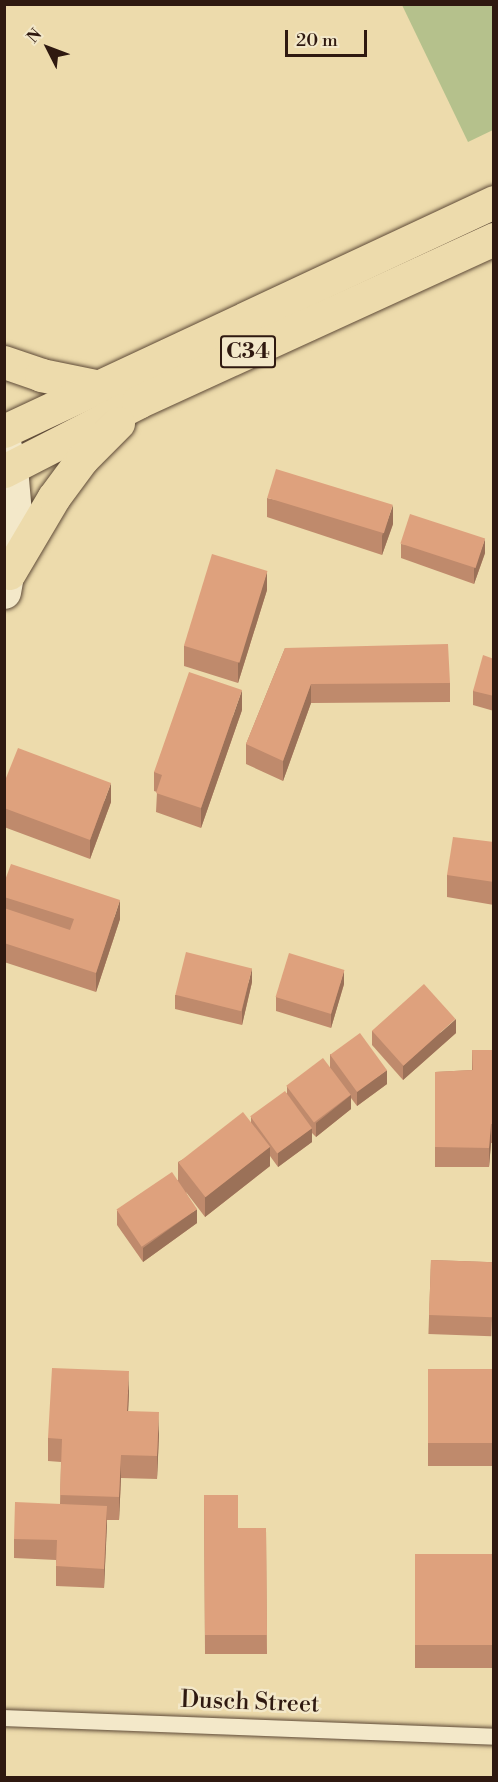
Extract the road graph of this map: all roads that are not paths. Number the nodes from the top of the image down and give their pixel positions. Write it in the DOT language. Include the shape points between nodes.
graph roads {
  1 [pos="494,202"];
  2 [pos="494,239"];
  3 [pos="4,362"];
  4 [pos="95,386"];
  5 [pos="138,402"];
  6 [pos="4,431"];
  7 [pos="7,461"];
  8 [pos="7,583"];
  9 [pos="4,1718"];
  10 [pos="494,1737"];
  1 -- 4 [label="main road, C34"];
  2 -- 5 [label="main road, C34"];
  3 -- 4 [label="main road" via="41,375"];
  4 -- 6 [label="main road, C34"];
  5 -- 7 [label="main road, C34"];
  5 -- 8 [label="main road" via="82,459"];
  7 -- 8 [label="street" via="16,524"];
  9 -- 10 [label="lane, Dusch Street"];
}
